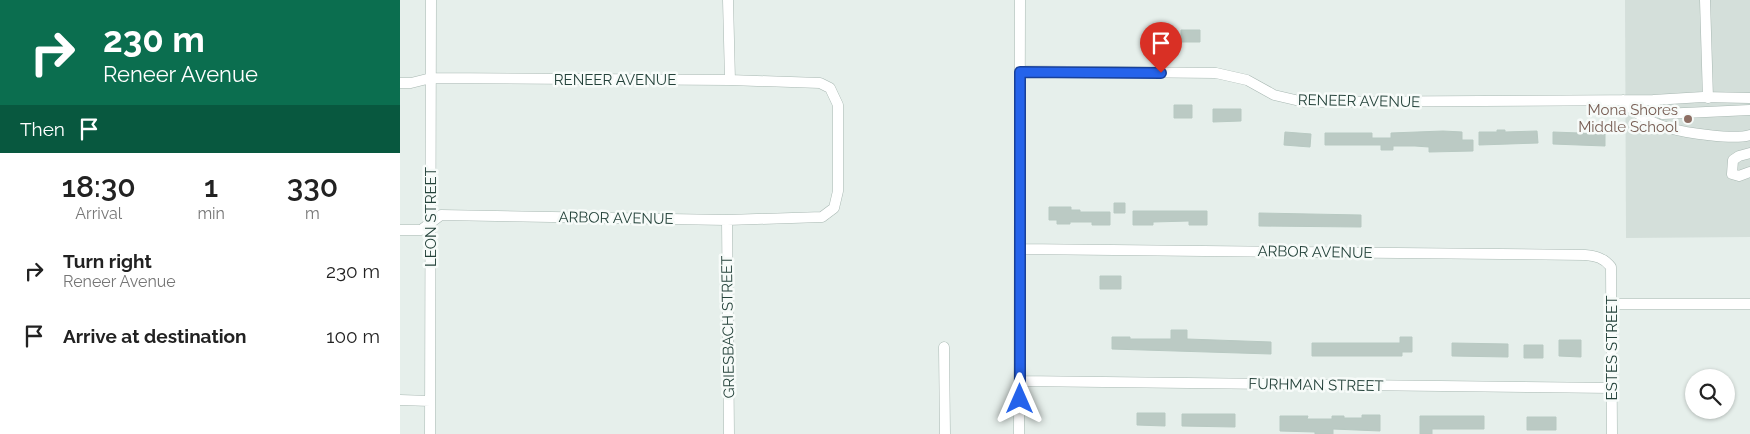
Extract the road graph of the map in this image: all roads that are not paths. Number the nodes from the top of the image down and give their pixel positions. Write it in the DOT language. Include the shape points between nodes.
graph roads {
  1 [pos="431,0"];
  2 [pos="728,0"];
  3 [pos="1020,0"];
  4 [pos="1705,0"];
  5 [pos="1020,72"];
  6 [pos="431,78"];
  7 [pos="730,80"];
  8 [pos="400,83"];
  9 [pos="1708,98"];
  10 [pos="1750,98"];
  11 [pos="1623,100"];
  12 [pos="1654,100"];
  13 [pos="1750,110"];
  14 [pos="1750,135"];
  15 [pos="1750,153"];
  16 [pos="1750,172"];
  17 [pos="834,208"];
  18 [pos="727,220"];
  19 [pos="431,222"];
  20 [pos="400,230"];
  21 [pos="1020,249"];
  22 [pos="1608,262"];
  23 [pos="1612,304"];
  24 [pos="1750,304"];
  25 [pos="944,347"];
  26 [pos="1020,382"];
  27 [pos="1612,388"];
  28 [pos="400,400"];
  29 [pos="430,401"];
  30 [pos="430,434"];
  31 [pos="729,434"];
  32 [pos="945,434"];
  33 [pos="1020,434"];
  34 [pos="1612,434"];
  1 -- 6 [label="street, LEON STREET"];
  2 -- 7 [label="street"];
  3 -- 5 [label="street"];
  4 -- 9 [label="street"];
  5 -- 11 [label="street, RENEER AVENUE" via="1216,73 1242,78 1274,95 1304,102"];
  5 -- 21 [label="street"];
  6 -- 7 [label="street, RENEER AVENUE"];
  6 -- 8 [label="street, RENEER AVENUE"];
  6 -- 19 [label="street, LEON STREET"];
  7 -- 17 [label="street, RENEER AVENUE" via="820,83 830,88 838,105 838,191"];
  9 -- 10 [label="street, RENEER AVENUE"];
  9 -- 12 [label="street, RENEER AVENUE"];
  11 -- 12 [label="street, RENEER AVENUE"];
  11 -- 14 [label="street" via="1628,108 1668,128 1733,138"];
  12 -- 13 [label="street" via="1662,114"];
  15 -- 16 [label="street" via="1733,160 1731,168 1732,174 1739,176"];
  17 -- 18 [label="street, ARBOR AVENUE" via="822,217"];
  18 -- 19 [label="street, ARBOR AVENUE" via="441,215"];
  18 -- 31 [label="street, GRIESBACH STREET"];
  19 -- 20 [label="street, ARBOR AVENUE" via="421,230"];
  19 -- 29 [label="street, LEON STREET"];
  21 -- 22 [label="street, ARBOR AVENUE" via="1585,255"];
  21 -- 26 [label="street"];
  22 -- 23 [label="street, ESTES STREET" via="1611,267"];
  23 -- 24 [label="street"];
  23 -- 27 [label="street, ESTES STREET"];
  25 -- 32 [label="street"];
  26 -- 27 [label="street, FURHMAN STREET"];
  26 -- 33 [label="street"];
  27 -- 34 [label="street, ESTES STREET"];
  28 -- 29 [label="street"];
  29 -- 30 [label="street, LEON STREET"];
}
